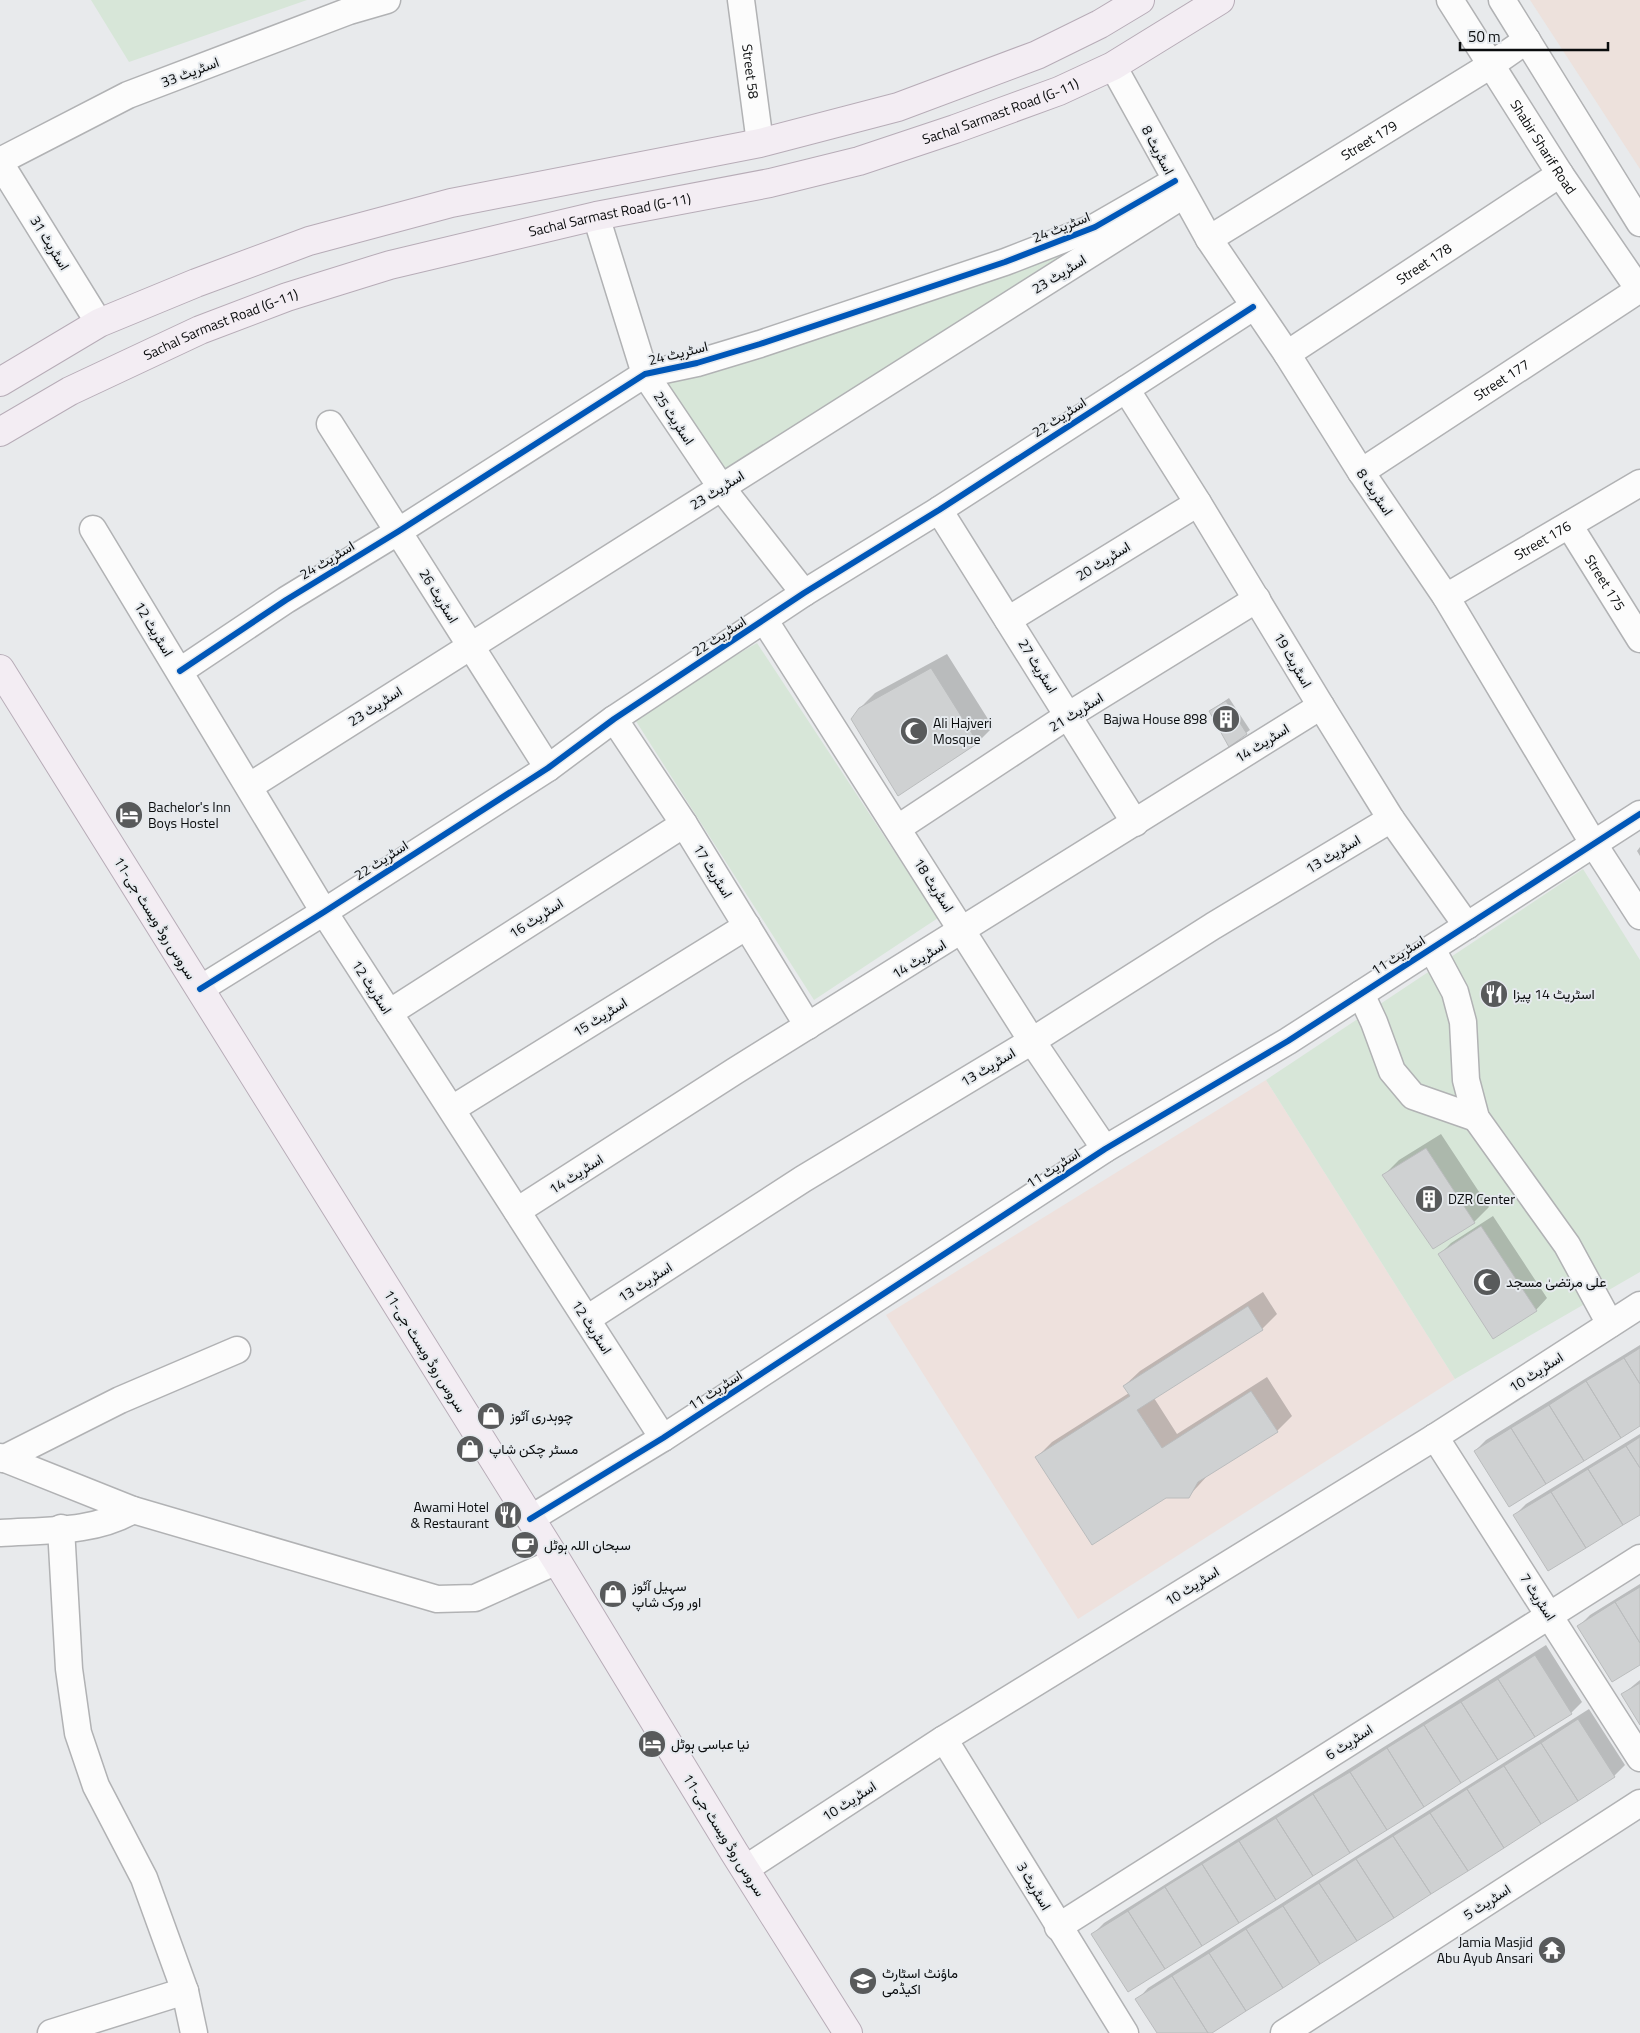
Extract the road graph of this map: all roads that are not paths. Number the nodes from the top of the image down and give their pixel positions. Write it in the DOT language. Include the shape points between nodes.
graph roads {
  1 [pos="387,0"];
  2 [pos="741,0"];
  3 [pos="1140,0"];
  4 [pos="1220,0"];
  5 [pos="1450,0"];
  6 [pos="1502,0"];
  7 [pos="348,5"];
  8 [pos="1527,40"];
  9 [pos="1491,65"];
  10 [pos="1113,66"];
  11 [pos="760,143"];
  12 [pos="0,162"];
  13 [pos="1560,174"];
  14 [pos="770,183"];
  15 [pos="1179,188"];
  16 [pos="596,216"];
  17 [pos="1640,222"];
  18 [pos="1209,238"];
  19 [pos="1640,290"];
  20 [pos="1253,307"];
  21 [pos="99,323"];
  22 [pos="1287,354"];
  23 [pos="645,374"];
  24 [pos="0,381"];
  25 [pos="1126,389"];
  26 [pos="330,424"];
  27 [pos="0,432"];
  28 [pos="1361,472"];
  29 [pos="1640,483"];
  30 [pos="721,487"];
  31 [pos="1198,503"];
  32 [pos="939,510"];
  33 [pos="1569,525"];
  34 [pos="93,529"];
  35 [pos="399,531"];
  36 [pos="804,593"];
  37 [pos="1446,597"];
  38 [pos="1257,599"];
  39 [pos="765,620"];
  40 [pos="1008,620"];
  41 [pos="1640,639"];
  42 [pos="470,646"];
  43 [pos="0,669"];
  44 [pos="180,671"];
  45 [pos="1320,706"];
  46 [pos="1069,716"];
  47 [pos="614,719"];
  48 [pos="548,768"];
  49 [pos="250,786"];
  50 [pos="1640,814"];
  51 [pos="1391,819"];
  52 [pos="1135,823"];
  53 [pos="684,824"];
  54 [pos="898,828"];
  55 [pos="1593,842"];
  56 [pos="324,912"];
  57 [pos="1640,916"];
  58 [pos="747,926"];
  59 [pos="1467,926"];
  60 [pos="964,931"];
  61 [pos="1432,949"];
  62 [pos="200,989"];
  63 [pos="1361,994"];
  64 [pos="389,1013"];
  65 [pos="808,1026"];
  66 [pos="1032,1041"];
  67 [pos="452,1109"];
  68 [pos="1476,1118"];
  69 [pos="1105,1149"];
  70 [pos="517,1212"];
  71 [pos="1640,1305"];
  72 [pos="588,1319"];
  73 [pos="1610,1324"];
  74 [pos="237,1350"];
  75 [pos="1435,1437"];
  76 [pos="663,1438"];
  77 [pos="1,1458"];
  78 [pos="133,1510"];
  79 [pos="530,1519"];
  80 [pos="61,1528"];
  81 [pos="0,1533"];
  82 [pos="1640,1558"];
  83 [pos="557,1561"];
  84 [pos="1549,1614"];
  85 [pos="944,1738"];
  86 [pos="1640,1758"];
  87 [pos="1640,1803"];
  88 [pos="745,1869"];
  89 [pos="1058,1927"];
  90 [pos="184,1991"];
  91 [pos="51,2033"];
  92 [pos="194,2033"];
  93 [pos="848,2033"];
  94 [pos="1126,2033"];
  95 [pos="1284,2033"];
  1 -- 7 [label="street, اسٹریٹ 33"];
  2 -- 11 [label="street, Street 58"];
  3 -- 11 [label="main road" via="1037,55 987,74 898,107"];
  4 -- 10 [label="main road, Sachal Sarmast Road (G-11)"];
  5 -- 9 [label="street, Shabir Sharif Road"];
  6 -- 8 [label="street"];
  7 -- 12 [label="street, اسٹریٹ 33" via="128,95"];
  8 -- 9 [label="street, Street 179"];
  8 -- 17 [label="street"];
  9 -- 13 [label="street, Shabir Sharif Road"];
  9 -- 18 [label="street, Street 179"];
  10 -- 14 [label="main road, Sachal Sarmast Road (G-11)" via="947,132 859,161"];
  10 -- 15 [label="street, اسٹریٹ 8"];
  11 -- 14 [label="main road"];
  11 -- 21 [label="main road" via="451,202 309,241"];
  12 -- 21 [label="street, اسٹریٹ 31"];
  13 -- 19 [label="street, Shabir Sharif Road"];
  13 -- 22 [label="street, Street 178"];
  14 -- 16 [label="main road, Sachal Sarmast Road (G-11)"];
  15 -- 18 [label="street, اسٹریٹ 8"];
  15 -- 23 [label="street, اسٹریٹ 24" via="1095,227 1006,262 760,344"];
  15 -- 30 [label="street, اسٹریٹ 23"];
  16 -- 23 [label="street, اسٹریٹ 25"];
  16 -- 27 [label="main road, Sachal Sarmast Road (G-11)" via="390,265 287,298 182,338 70,391"];
  18 -- 20 [label="street, اسٹریٹ 8"];
  19 -- 28 [label="street, Street 177"];
  20 -- 22 [label="street, اسٹریٹ 8"];
  20 -- 25 [label="street, اسٹریٹ 22"];
  21 -- 24 [label="main road"];
  22 -- 28 [label="street, اسٹریٹ 8"];
  23 -- 30 [label="street, اسٹریٹ 25"];
  23 -- 35 [label="street, اسٹریٹ 24"];
  25 -- 31 [label="street, اسٹریٹ 19"];
  25 -- 32 [label="street, اسٹریٹ 22"];
  26 -- 35 [label="street, اسٹریٹ 26"];
  28 -- 37 [label="street, اسٹریٹ 8"];
  29 -- 33 [label="street, Street 176"];
  30 -- 36 [label="street, اسٹریٹ 25"];
  30 -- 42 [label="street, اسٹریٹ 23"];
  31 -- 38 [label="street, اسٹریٹ 19"];
  31 -- 40 [label="street, اسٹریٹ 20"];
  32 -- 36 [label="street, اسٹریٹ 22"];
  32 -- 40 [label="street, اسٹریٹ 27"];
  33 -- 37 [label="street, Street 176"];
  33 -- 41 [label="street, Street 175"];
  34 -- 44 [label="street, اسٹریٹ 12"];
  35 -- 42 [label="street, اسٹریٹ 26"];
  35 -- 44 [label="street, اسٹریٹ 24" via="286,600"];
  36 -- 39 [label="street, اسٹریٹ 22"];
  37 -- 55 [label="street, اسٹریٹ 8"];
  38 -- 45 [label="street, اسٹریٹ 19"];
  38 -- 46 [label="street, اسٹریٹ 21"];
  39 -- 47 [label="street, اسٹریٹ 22"];
  39 -- 54 [label="street, اسٹریٹ 18"];
  40 -- 46 [label="street, اسٹریٹ 27"];
  42 -- 48 [label="street, اسٹریٹ 26"];
  42 -- 49 [label="street, اسٹریٹ 23"];
  43 -- 62 [label="main road, سروس روڈ ویسٹ جی-11"];
  44 -- 49 [label="street, اسٹریٹ 12"];
  45 -- 51 [label="street, اسٹریٹ 19"];
  45 -- 52 [label="street, اسٹریٹ 14"];
  46 -- 52 [label="street, اسٹریٹ 27"];
  46 -- 54 [label="street, اسٹریٹ 21"];
  47 -- 48 [label="street, اسٹریٹ 22"];
  47 -- 53 [label="street, اسٹریٹ 17"];
  48 -- 56 [label="street, اسٹریٹ 22"];
  49 -- 56 [label="street, اسٹریٹ 12"];
  50 -- 55 [label="street, اسٹریٹ 11"];
  51 -- 59 [label="street, اسٹریٹ 19"];
  51 -- 66 [label="street, اسٹریٹ 13" via="1213,926"];
  52 -- 60 [label="street, اسٹریٹ 14"];
  53 -- 58 [label="street, اسٹریٹ 17"];
  53 -- 64 [label="street, اسٹریٹ 16"];
  54 -- 60 [label="street, اسٹریٹ 18"];
  55 -- 57 [label="street, اسٹریٹ 8"];
  55 -- 59 [label="street, اسٹریٹ 11"];
  56 -- 62 [label="street, اسٹریٹ 22"];
  56 -- 64 [label="street, اسٹریٹ 12"];
  58 -- 65 [label="street, اسٹریٹ 17"];
  58 -- 67 [label="street, اسٹریٹ 15"];
  59 -- 61 [label="street, اسٹریٹ 11"];
  60 -- 65 [label="street, اسٹریٹ 14"];
  60 -- 66 [label="street, اسٹریٹ 18"];
  61 -- 63 [label="street, اسٹریٹ 11"];
  61 -- 68 [label="street" via="1457,1000 1463,1022 1466,1080"];
  62 -- 79 [label="main road, سروس روڈ ویسٹ جی-11"];
  63 -- 68 [label="street" via="1392,1071 1413,1096"];
  63 -- 69 [label="street, اسٹریٹ 11"];
  64 -- 67 [label="street, اسٹریٹ 12"];
  65 -- 70 [label="street, اسٹریٹ 14"];
  66 -- 69 [label="street, اسٹریٹ 18"];
  66 -- 72 [label="street, اسٹریٹ 13" via="804,1179"];
  67 -- 70 [label="street, اسٹریٹ 12"];
  68 -- 73 [label="street" via="1568,1244"];
  69 -- 76 [label="street, اسٹریٹ 11"];
  70 -- 72 [label="street, اسٹریٹ 12"];
  71 -- 73 [label="street, اسٹریٹ 10"];
  72 -- 76 [label="street, اسٹریٹ 12"];
  73 -- 75 [label="street, اسٹریٹ 10"];
  74 -- 77 [label="street" via="120,1400"];
  75 -- 84 [label="street, اسٹریٹ 7"];
  75 -- 85 [label="street, اسٹریٹ 10"];
  76 -- 79 [label="street, اسٹریٹ 11"];
  77 -- 78 [label="street"];
  78 -- 80 [label="street" via="98,1526"];
  78 -- 83 [label="street" via="437,1599 475,1598"];
  79 -- 83 [label="main road, سروس روڈ ویسٹ جی-11"];
  80 -- 81 [label="street"];
  80 -- 90 [label="street" via="69,1669 78,1733 96,1786 144,1878"];
  82 -- 84 [label="street, اسٹریٹ 6"];
  83 -- 88 [label="main road, سروس روڈ ویسٹ جی-11"];
  84 -- 86 [label="street, اسٹریٹ 7"];
  84 -- 89 [label="street, اسٹریٹ 6"];
  85 -- 88 [label="street, اسٹریٹ 10"];
  85 -- 89 [label="street, اسٹریٹ 3"];
  87 -- 95 [label="street, اسٹریٹ 5"];
  88 -- 93 [label="main road, سروس روڈ ویسٹ جی-11"];
  89 -- 94 [label="street, اسٹریٹ 3"];
  90 -- 91 [label="street"];
  90 -- 92 [label="street"];
}
